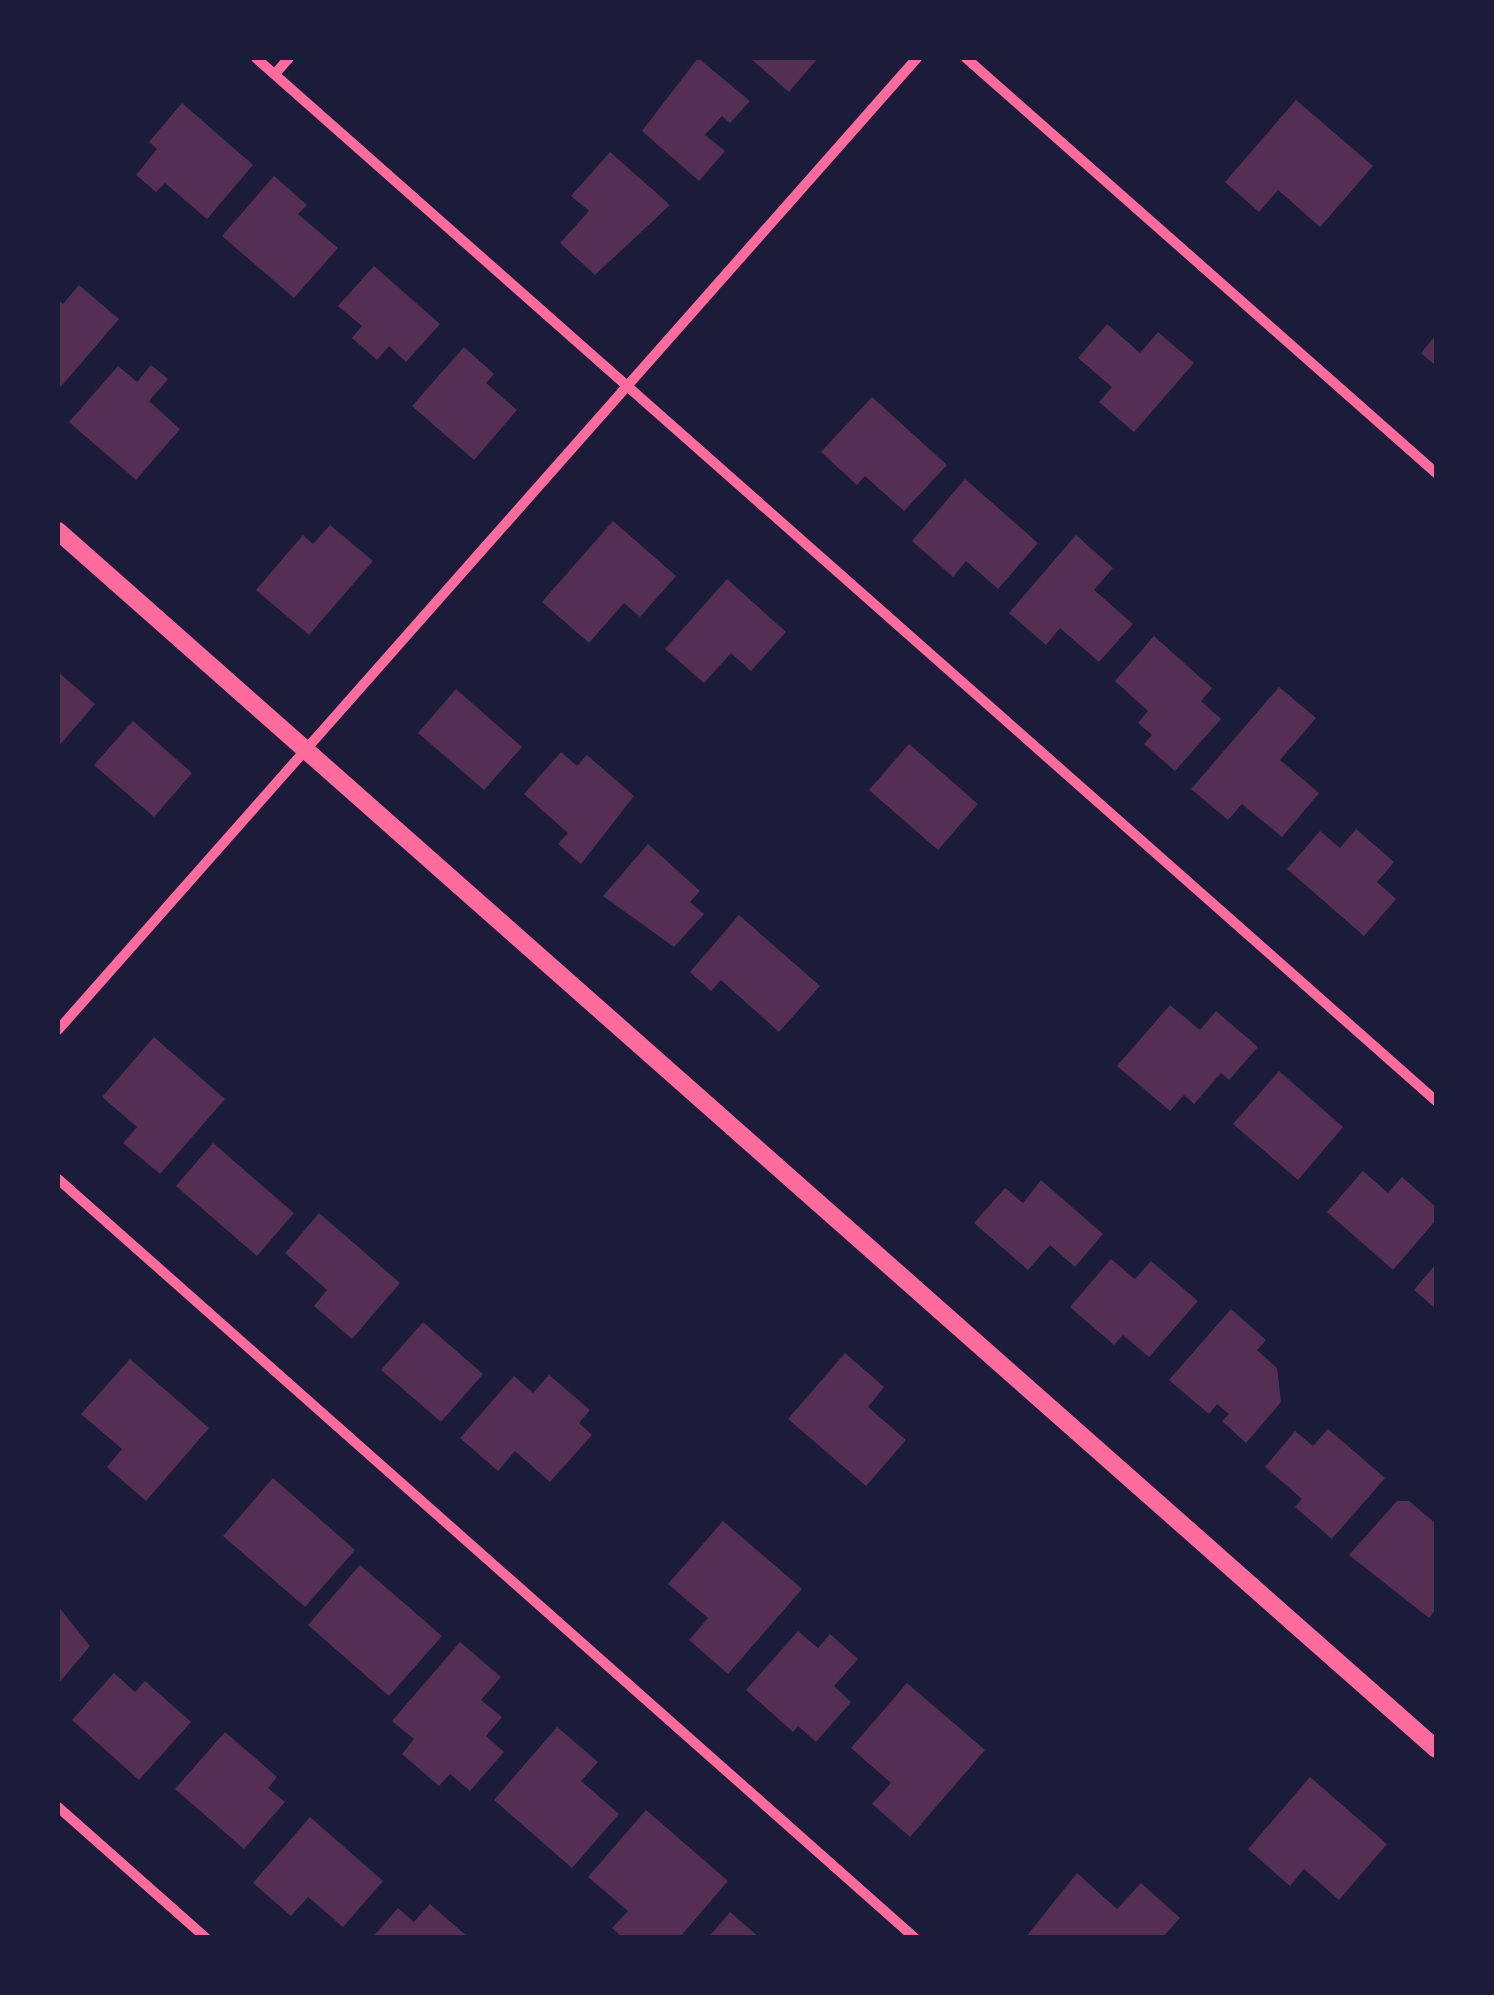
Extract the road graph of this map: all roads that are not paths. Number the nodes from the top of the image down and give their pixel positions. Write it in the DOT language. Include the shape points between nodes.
graph roads {
  1 [pos="256,58"];
  2 [pos="289,58"];
  3 [pos="917,58"];
  4 [pos="966,58"];
  5 [pos="275,74"];
  6 [pos="627,386"];
  7 [pos="1436,474"];
  8 [pos="58,530"];
  9 [pos="305,750"];
  10 [pos="58,1030"];
  11 [pos="1436,1101"];
  12 [pos="58,1179"];
  13 [pos="1436,1750"];
  14 [pos="58,1807"];
  15 [pos="206,1938"];
  16 [pos="916,1938"];
  1 -- 5 [label="street"];
  2 -- 5 [label="street"];
  3 -- 6 [label="street"];
  4 -- 7 [label="street"];
  5 -- 6 [label="street"];
  6 -- 9 [label="street"];
  6 -- 11 [label="street"];
  8 -- 9 [label="street"];
  9 -- 10 [label="street"];
  9 -- 13 [label="street"];
  12 -- 16 [label="street"];
  14 -- 15 [label="street"];
}
